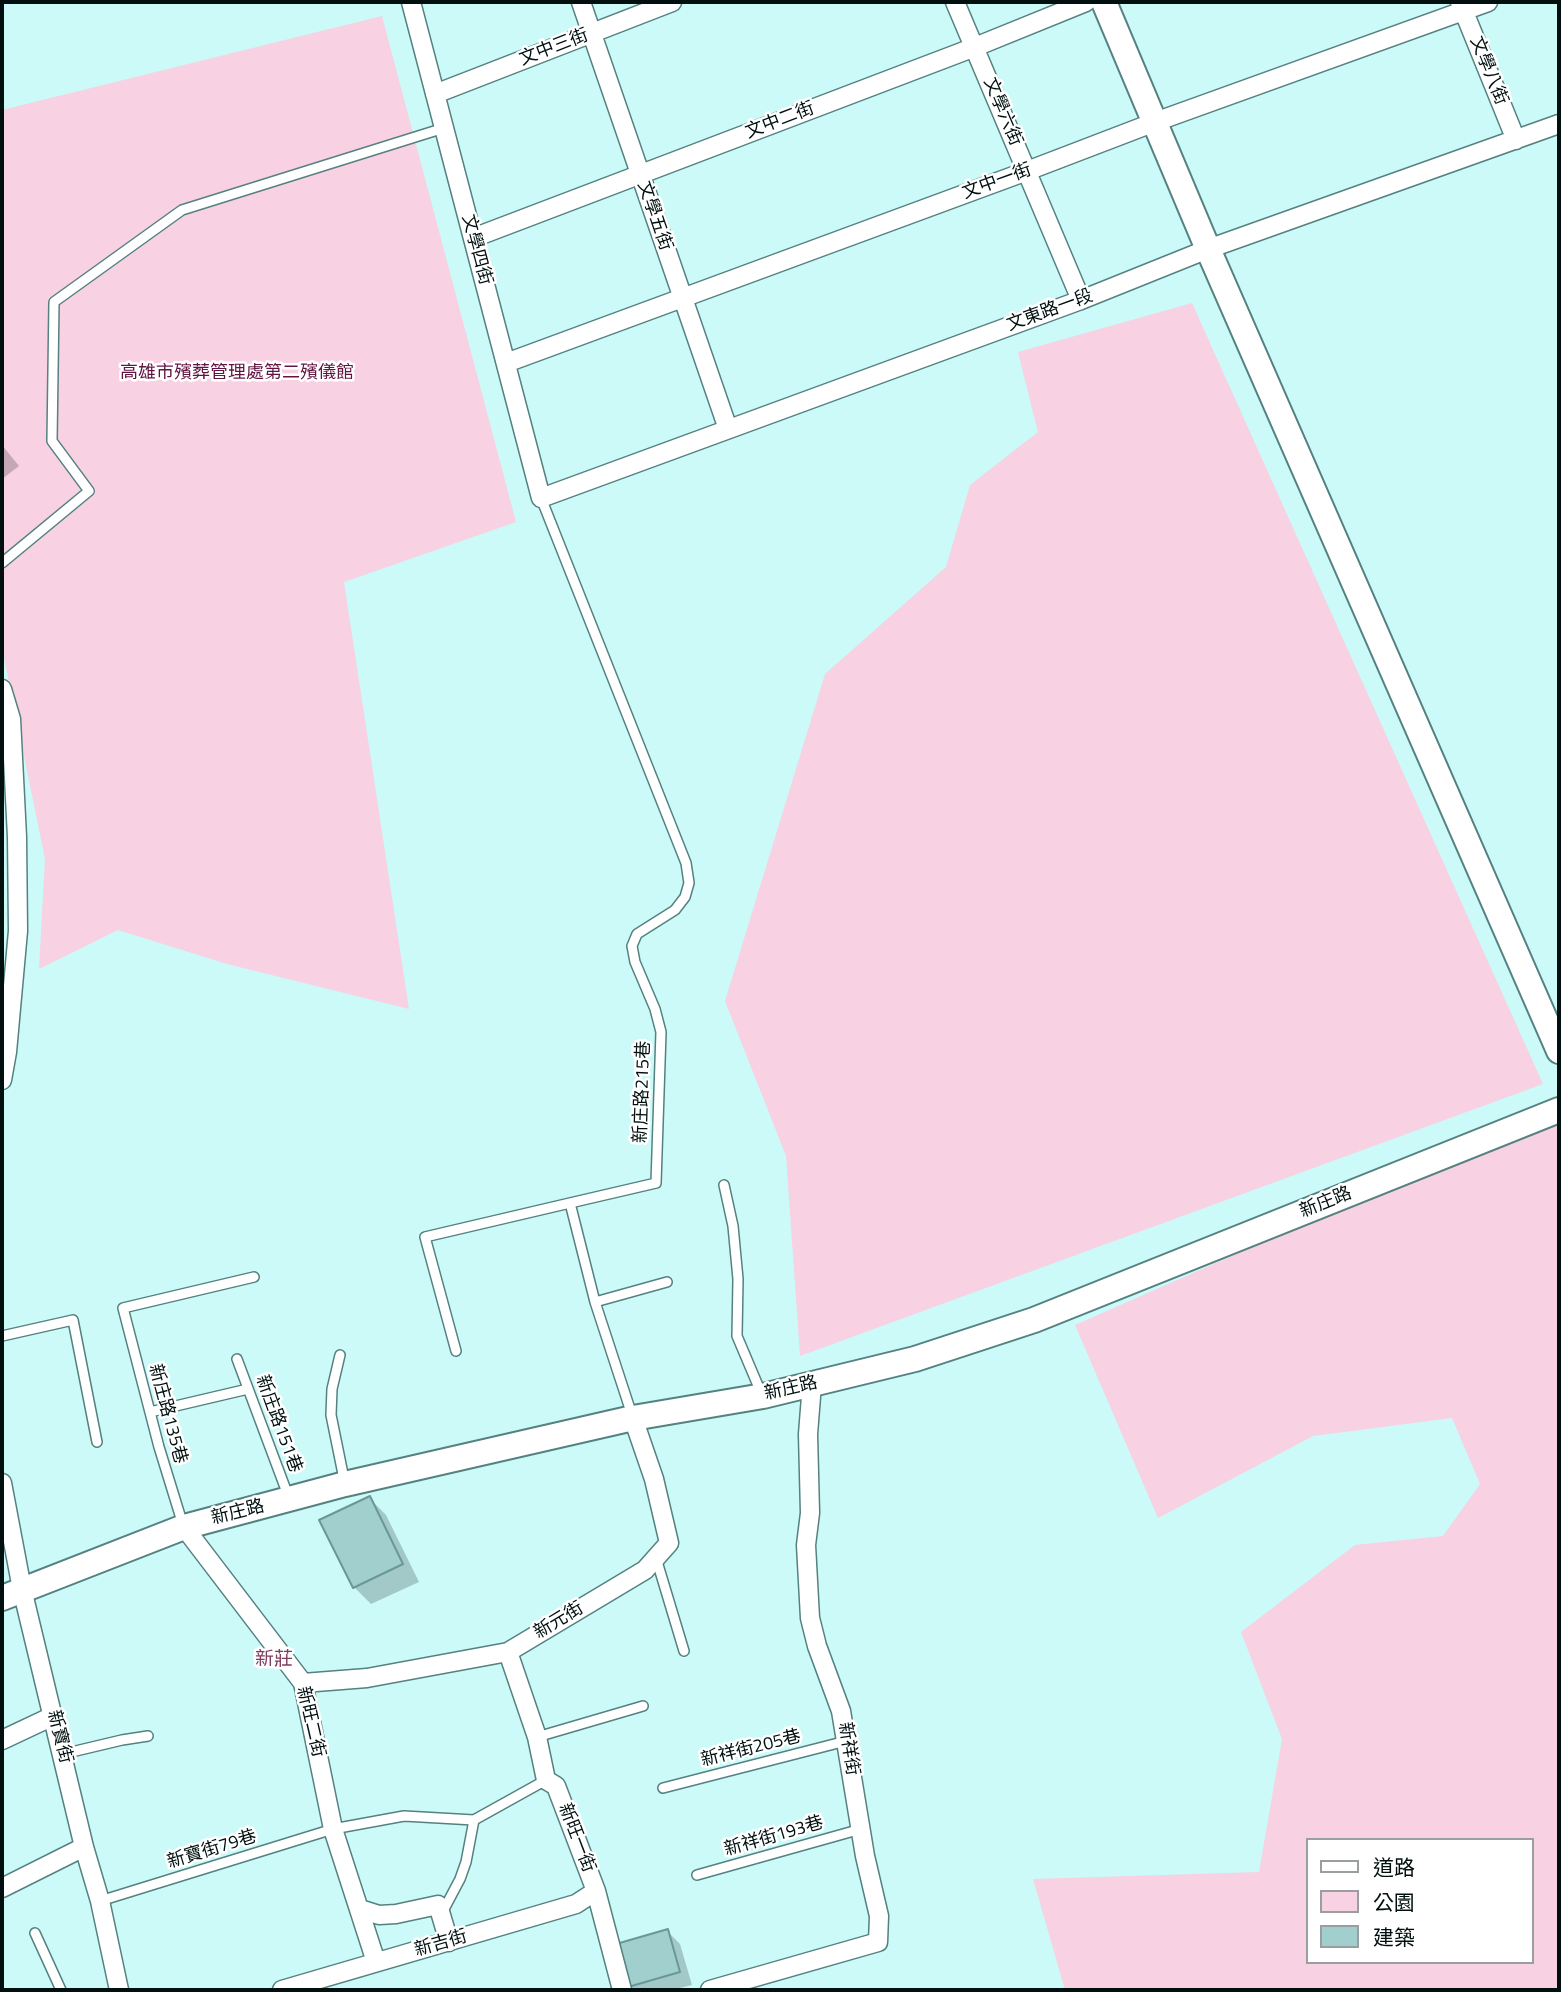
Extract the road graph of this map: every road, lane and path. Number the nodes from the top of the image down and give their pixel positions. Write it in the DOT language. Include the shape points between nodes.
graph roads {
  1 [pos="411,2"];
  2 [pos="581,2"];
  3 [pos="672,2"];
  4 [pos="956,2"];
  5 [pos="1086,2"];
  6 [pos="1104,2"];
  7 [pos="1488,2"];
  8 [pos="1461,6"];
  9 [pos="592,33"];
  10 [pos="975,47"];
  11 [pos="435,94"];
  12 [pos="1155,122"];
  13 [pos="1559,124"];
  14 [pos="444,128"];
  15 [pos="1516,140"];
  16 [pos="1027,171"];
  17 [pos="640,175"];
  18 [pos="473,239"];
  19 [pos="1208,250"];
  20 [pos="683,298"];
  21 [pos="1081,300"];
  22 [pos="506,363"];
  23 [pos="728,429"];
  24 [pos="541,498"];
  25 [pos="2,563"];
  26 [pos="2,689"];
  27 [pos="1559,1051"];
  28 [pos="2,1080"];
  29 [pos="1559,1110"];
  30 [pos="724,1185"];
  31 [pos="570,1203"];
  32 [pos="254,1277"];
  33 [pos="667,1282"];
  34 [pos="595,1302"];
  35 [pos="2,1336"];
  36 [pos="456,1351"];
  37 [pos="340,1355"];
  38 [pos="237,1359"];
  39 [pos="812,1384"];
  40 [pos="248,1389"];
  41 [pos="763,1396"];
  42 [pos="150,1412"];
  43 [pos="633,1418"];
  44 [pos="97,1442"];
  45 [pos="2,1483"];
  46 [pos="345,1485"];
  47 [pos="289,1500"];
  48 [pos="184,1527"];
  49 [pos="656,1558"];
  50 [pos="12,1593"];
  51 [pos="684,1651"];
  52 [pos="508,1652"];
  53 [pos="303,1683"];
  54 [pos="643,1706"];
  55 [pos="54,1716"];
  56 [pos="148,1736"];
  57 [pos="537,1737"];
  58 [pos="2,1740"];
  59 [pos="846,1741"];
  60 [pos="63,1754"];
  61 [pos="546,1780"];
  62 [pos="663,1788"];
  63 [pos="474,1820"];
  64 [pos="333,1829"];
  65 [pos="860,1829"];
  66 [pos="84,1847"];
  67 [pos="697,1875"];
  68 [pos="2,1888"];
  69 [pos="596,1891"];
  70 [pos="100,1901"];
  71 [pos="360,1909"];
  72 [pos="442,1913"];
  73 [pos="35,1933"];
  74 [pos="449,1942"];
  75 [pos="376,1962"];
  76 [pos="61,1990"];
  77 [pos="119,1990"];
  78 [pos="282,1990"];
  79 [pos="622,1990"];
  80 [pos="710,1990"];
  1 -- 11 [label="street, 文學四街"];
  2 -- 9 [label="street, 文學五街"];
  3 -- 9 [label="street, 文中三街"];
  4 -- 10 [label="street, 文學六街"];
  5 -- 10 [label="street, 文中二街"];
  6 -- 12 [label="street"];
  7 -- 8 [label="street, 文中一街"];
  8 -- 12 [label="street, 文中一街"];
  8 -- 15 [label="street, 文學八街"];
  9 -- 11 [label="street, 文中三街"];
  9 -- 17 [label="street, 文學五街"];
  10 -- 16 [label="street, 文學六街"];
  10 -- 17 [label="street, 文中二街"];
  11 -- 14 [label="street, 文學四街"];
  12 -- 16 [label="street, 文中一街"];
  12 -- 19 [label="street"];
  13 -- 15 [label="street, 文東路一段"];
  14 -- 18 [label="street, 文學四街"];
  14 -- 25 [label="lane" via="182,210 54,302 52,440 89,491"];
  15 -- 19 [label="street, 文東路一段"];
  16 -- 20 [label="street, 文中一街"];
  16 -- 21 [label="street, 文學六街"];
  17 -- 18 [label="street, 文中二街"];
  17 -- 20 [label="street, 文學五街"];
  18 -- 22 [label="street, 文學四街"];
  19 -- 21 [label="street, 文東路一段"];
  19 -- 27 [label="street"];
  20 -- 22 [label="street, 文中一街"];
  20 -- 23 [label="street, 文學五街"];
  21 -- 23 [label="street, 文東路一段"];
  22 -- 24 [label="street, 文學四街"];
  23 -- 24 [label="street, 文東路一段"];
  24 -- 31 [label="lane, 新庄路215巷" via="686,863 689,883 675,910 637,934 632,946 661,1032 656,1183"];
  26 -- 28 [label="street" via="11,719 18,931"];
  29 -- 39 [label="street, 新庄路" via="1034,1320 915,1359"];
  30 -- 41 [label="lane" via="738,1279 737,1336"];
  31 -- 34 [label="lane"];
  31 -- 36 [label="lane" via="425,1237"];
  32 -- 42 [label="lane, 新庄路135巷" via="122,1308"];
  33 -- 34 [label="lane"];
  34 -- 43 [label="lane"];
  35 -- 44 [label="lane" via="73,1320"];
  37 -- 46 [label="lane" via="331,1415"];
  38 -- 40 [label="lane, 新庄路151巷"];
  39 -- 41 [label="street, 新庄路"];
  39 -- 59 [label="street, 新祥街" via="806,1545 810,1618 841,1711"];
  40 -- 42 [label="lane"];
  40 -- 47 [label="lane, 新庄路151巷"];
  41 -- 43 [label="street, 新庄路"];
  42 -- 48 [label="lane, 新庄路135巷"];
  43 -- 46 [label="street, 新庄路"];
  43 -- 49 [label="street" via="669,1543"];
  45 -- 50 [label="street, 新寶街"];
  46 -- 47 [label="street, 新庄路"];
  47 -- 48 [label="street, 新庄路"];
  48 -- 50 [label="street, 新庄路"];
  48 -- 53 [label="street, 新旺二街"];
  49 -- 51 [label="lane"];
  49 -- 52 [label="street, 新元街" via="645,1570"];
  50 -- 55 [label="street, 新寶街"];
  52 -- 53 [label="street, 新元街" via="367,1678"];
  52 -- 57 [label="street, 新旺一街"];
  53 -- 64 [label="street, 新旺二街"];
  54 -- 57 [label="lane"];
  55 -- 58 [label="street"];
  55 -- 60 [label="street, 新寶街"];
  56 -- 60 [label="lane"];
  57 -- 61 [label="street, 新旺一街"];
  59 -- 62 [label="lane, 新祥街205巷"];
  59 -- 65 [label="street, 新祥街"];
  60 -- 66 [label="street, 新寶街"];
  61 -- 63 [label="lane"];
  61 -- 69 [label="street, 新旺一街" via="556,1786"];
  63 -- 64 [label="lane, 新寶街79巷" via="404,1816"];
  63 -- 72 [label="lane" via="466,1862"];
  64 -- 70 [label="lane, 新寶街79巷"];
  64 -- 71 [label="street, 新旺二街"];
  65 -- 67 [label="lane, 新祥街193巷"];
  65 -- 80 [label="street, 新祥街" via="879,1916 878,1942"];
  66 -- 68 [label="street"];
  66 -- 70 [label="street, 新寶街"];
  69 -- 74 [label="street, 新吉街" via="576,1904"];
  69 -- 79 [label="street, 新旺一街"];
  70 -- 77 [label="street, 新寶街"];
  71 -- 72 [label="street" via="379,1915 438,1905"];
  71 -- 75 [label="street, 新旺二街"];
  72 -- 74 [label="street"];
  73 -- 76 [label="lane"];
  74 -- 75 [label="street, 新吉街"];
  75 -- 78 [label="street, 新吉街"];
}
